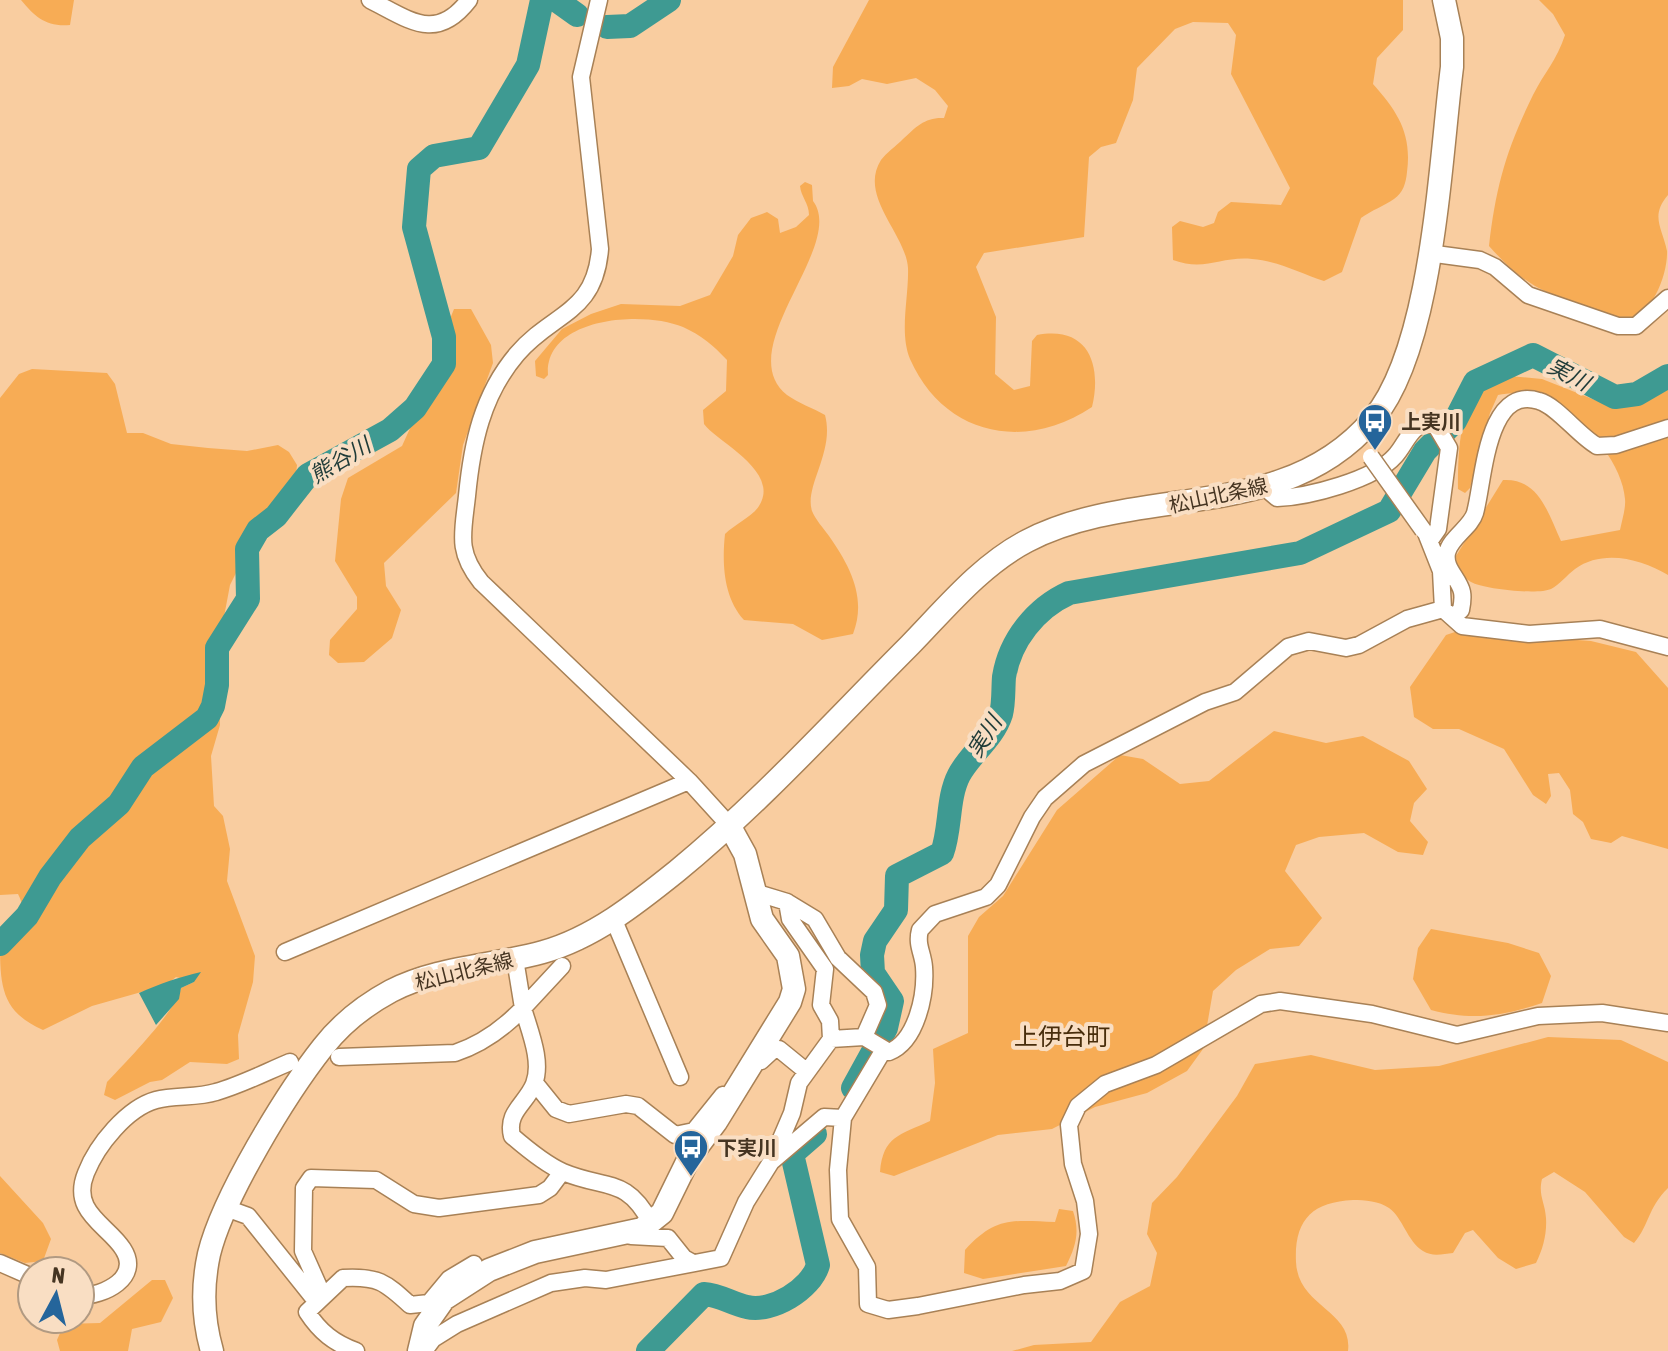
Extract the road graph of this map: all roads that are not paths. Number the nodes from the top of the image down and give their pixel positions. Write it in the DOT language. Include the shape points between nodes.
graph roads {
  1 [pos="370,0"];
  2 [pos="469,0"];
  3 [pos="599,0"];
  4 [pos="1444,0"];
  5 [pos="1428,253"];
  6 [pos="1668,298"];
  7 [pos="1668,428"];
  8 [pos="1356,437"];
  9 [pos="1264,487"];
  10 [pos="1427,534"];
  11 [pos="1448,613"];
  12 [pos="1668,647"];
  13 [pos="689,781"];
  14 [pos="729,825"];
  15 [pos="754,892"];
  16 [pos="787,902"];
  17 [pos="613,918"];
  18 [pos="285,952"];
  19 [pos="515,959"];
  20 [pos="562,966"];
  21 [pos="523,1008"];
  22 [pos="1668,1023"];
  23 [pos="831,1039"];
  24 [pos="873,1044"];
  25 [pos="339,1057"];
  26 [pos="757,1057"];
  27 [pos="290,1062"];
  28 [pos="806,1071"];
  29 [pos="680,1077"];
  30 [pos="743,1079"];
  31 [pos="535,1083"];
  32 [pos="838,1117"];
  33 [pos="771,1162"];
  34 [pos="562,1172"];
  35 [pos="226,1208"];
  36 [pos="651,1223"];
  37 [pos="625,1233"];
  38 [pos="693,1263"];
  39 [pos="474,1264"];
  40 [pos="96,1296"];
  41 [pos="441,1296"];
  42 [pos="320,1298"];
  43 [pos="212,1351"];
  44 [pos="356,1351"];
  45 [pos="422,1351"];
  1 -- 2 [label="street" via="424,26 443,24"];
  3 -- 13 [label="street" via="581,77 598,271 585,297 515,356 487,401 469,471 461,549 481,582"];
  4 -- 5 [label="main road, 松山北条線" via="1452,67"];
  5 -- 6 [label="street" via="1480,260 1528,295 1618,326 1636,326"];
  5 -- 8 [label="main road, 松山北条線" via="1412,344 1388,399"];
  7 -- 11 [label="street" via="1597,446 1540,401 1508,405 1497,416 1475,515 1447,551 1448,566 1462,592 1461,610"];
  8 -- 9 [label="main road, 松山北条線" via="1327,460"];
  8 -- 10 [label="street, bridge"];
  9 -- 10 [label="street" via="1277,498 1330,488 1394,458 1421,424 1441,432 1448,464 1438,529"];
  9 -- 14 [label="main road, 松山北条線" via="1083,521 1009,552 980,574 795,765"];
  10 -- 11 [label="street" via="1441,571"];
  11 -- 12 [label="street" via="1462,626 1529,634 1600,629"];
  11 -- 24 [label="street" via="1407,619 1346,648 1309,641 1288,647 1235,692 1084,764 1045,798 992,891 972,904 935,914 920,930 918,950 924,966 918,1013 895,1050"];
  13 -- 14 [label="street"];
  13 -- 18 [label="street"];
  14 -- 15 [label="main road" via="745,854"];
  14 -- 17 [label="main road, 松山北条線"];
  15 -- 16 [label="street"];
  15 -- 26 [label="main road" via="762,919 788,956 794,989"];
  16 -- 23 [label="street" via="790,919 825,969 821,1005 830,1021"];
  16 -- 24 [label="street" via="815,919 838,958 874,992 878,1005"];
  17 -- 19 [label="main road, 松山北条線" via="577,940"];
  17 -- 29 [label="street"];
  19 -- 21 [label="street"];
  19 -- 35 [label="main road, 松山北条線" via="442,973 394,989 361,1009 323,1048"];
  20 -- 21 [label="street"];
  21 -- 25 [label="street" via="491,1037 455,1053"];
  21 -- 31 [label="street" via="535,1049"];
  22 -- 32 [label="street" via="1602,1013 1538,1016 1457,1035 1372,1014 1280,1001 1261,1004 1156,1065 1105,1084 1078,1106 1069,1125 1088,1223 1083,1271 1060,1281 888,1310 868,1304 867,1267 840,1219"];
  23 -- 24 [label="street"];
  23 -- 28 [label="street"];
  24 -- 32 [label="street"];
  26 -- 28 [label="street" via="763,1062 779,1049"];
  26 -- 30 [label="main road"];
  27 -- 40 [label="street" via="215,1093 147,1104 119,1127 85,1175 85,1205 127,1257 120,1282"];
  28 -- 33 [label="street"];
  30 -- 31 [label="street" via="694,1131 683,1135 675,1135 638,1106 569,1114 556,1109"];
  30 -- 36 [label="main road"];
  31 -- 34 [label="street" via="511,1118 512,1136"];
  32 -- 33 [label="street"];
  33 -- 38 [label="street" via="721,1258"];
  34 -- 36 [label="street" via="627,1191 638,1198"];
  34 -- 42 [label="street" via="539,1195 439,1208 414,1204 376,1180 311,1178 304,1188 303,1251"];
  35 -- 42 [label="street" via="248,1216"];
  35 -- 43 [label="main road, 松山北条線" via="206,1274 204,1309"];
  36 -- 37 [label="main road"];
  37 -- 38 [label="street" via="668,1238"];
  37 -- 41 [label="main road" via="524,1257"];
  38 -- 45 [label="street" via="606,1280 551,1283 457,1324"];
  39 -- 41 [label="street" via="449,1279"];
  41 -- 42 [label="street" via="410,1305 389,1285 370,1277 343,1278"];
  41 -- 45 [label="main road" via="425,1326"];
  42 -- 44 [label="street" via="307,1312 318,1329"];
}
